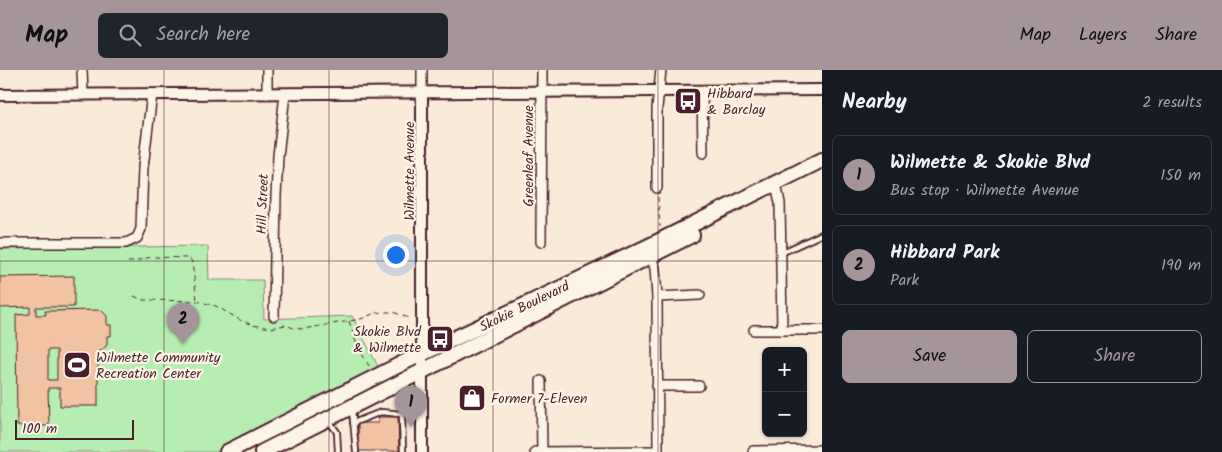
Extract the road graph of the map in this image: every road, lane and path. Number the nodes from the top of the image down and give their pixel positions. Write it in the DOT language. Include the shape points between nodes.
graph roads {
  1 [pos="82,70"];
  2 [pos="267,70"];
  3 [pos="422,70"];
  4 [pos="542,70"];
  5 [pos="661,70"];
  6 [pos="702,90"];
  7 [pos="822,90"];
  8 [pos="659,91"];
  9 [pos="542,92"];
  10 [pos="422,93"];
  11 [pos="82,94"];
  12 [pos="152,94"];
  13 [pos="267,94"];
  14 [pos="285,94"];
  15 [pos="0,95"];
  16 [pos="703,153"];
  17 [pos="822,160"];
  18 [pos="822,169"];
  19 [pos="657,188"];
  20 [pos="777,188"];
  21 [pos="660,231"];
  22 [pos="822,234"];
  23 [pos="541,242"];
  24 [pos="0,243"];
  25 [pos="649,251"];
  26 [pos="781,253"];
  27 [pos="128,262"];
  28 [pos="700,295"];
  29 [pos="134,296"];
  30 [pos="657,297"];
  31 [pos="197,300"];
  32 [pos="274,316"];
  33 [pos="409,318"];
  34 [pos="349,320"];
  35 [pos="754,330"];
  36 [pos="782,330"];
  37 [pos="822,330"];
  38 [pos="422,354"];
  39 [pos="369,366"];
  40 [pos="422,372"];
  41 [pos="541,381"];
  42 [pos="657,386"];
  43 [pos="699,386"];
  44 [pos="352,407"];
  45 [pos="327,419"];
  46 [pos="353,423"];
  47 [pos="822,450"];
  48 [pos="753,451"];
  49 [pos="227,452"];
  50 [pos="262,452"];
  51 [pos="338,452"];
  52 [pos="356,452"];
  53 [pos="403,452"];
  54 [pos="422,452"];
  55 [pos="535,452"];
  56 [pos="542,452"];
  57 [pos="658,452"];
  1 -- 11 [label="street"];
  2 -- 13 [label="street"];
  3 -- 10 [label="street, Wilmette Avenue"];
  4 -- 9 [label="street, Greenleaf Avenue"];
  5 -- 8 [label="street"];
  6 -- 7 [label="street"];
  6 -- 8 [label="street"];
  6 -- 16 [label="street"];
  8 -- 9 [label="street"];
  8 -- 19 [label="street"];
  9 -- 10 [label="street"];
  9 -- 23 [label="street, Greenleaf Avenue"];
  10 -- 14 [label="street"];
  10 -- 38 [label="street, Wilmette Avenue"];
  11 -- 12 [label="street"];
  11 -- 15 [label="street"];
  12 -- 13 [label="street"];
  12 -- 24 [label="street" via="138,238 126,243"];
  13 -- 14 [label="street"];
  14 -- 32 [label="street, Hill Street" via="276,196"];
  17 -- 20 [label="main road, Skokie Boulevard"];
  18 -- 20 [label="main road, Skokie Boulevard"];
  19 -- 21 [label="path"];
  20 -- 25 [label="main road, Skokie Boulevard"];
  20 -- 26 [label="street"];
  22 -- 26 [label="lane"];
  25 -- 30 [label="street" via="656,268"];
  25 -- 38 [label="main road, Skokie Boulevard"];
  25 -- 40 [label="main road, Skokie Boulevard"];
  26 -- 36 [label="street"];
  27 -- 31 [label="path" via="153,257 189,258"];
  28 -- 30 [label="street"];
  29 -- 31 [label="path" via="144,300"];
  30 -- 42 [label="street"];
  31 -- 34 [label="path" via="252,325 270,328 285,325 303,329"];
  33 -- 34 [label="path" via="384,312"];
  34 -- 39 [label="path" via="357,345"];
  35 -- 36 [label="street"];
  36 -- 37 [label="street"];
  38 -- 40 [label="street, Wilmette Avenue"];
  38 -- 49 [label="main road, Skokie Boulevard"];
  40 -- 44 [label="main road, Skokie Boulevard"];
  40 -- 54 [label="street, Wilmette Avenue"];
  41 -- 56 [label="street"];
  42 -- 43 [label="street"];
  42 -- 57 [label="street"];
  44 -- 45 [label="main road, Skokie Boulevard"];
  44 -- 46 [label="lane"];
  45 -- 50 [label="main road, Skokie Boulevard"];
  45 -- 51 [label="lane" via="337,432"];
  46 -- 52 [label="lane"];
  46 -- 53 [label="lane" via="381,412 402,414"];
  47 -- 48 [label="street"];
  55 -- 56 [label="street"];
  56 -- 57 [label="street"];
}
